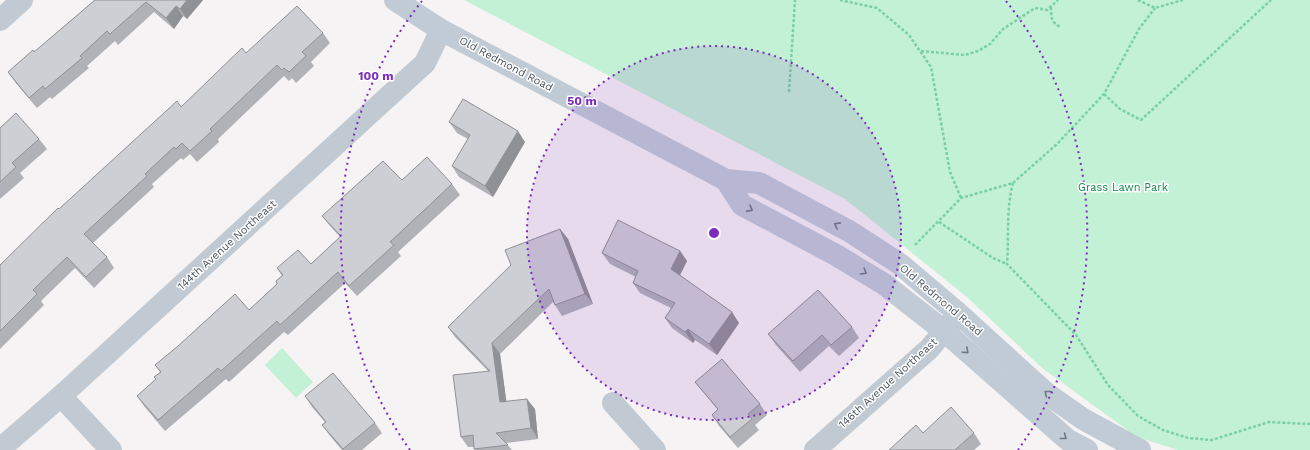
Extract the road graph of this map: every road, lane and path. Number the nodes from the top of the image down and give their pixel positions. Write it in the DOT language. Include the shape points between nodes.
graph roads {
  1 [pos="22,0"];
  2 [pos="395,0"];
  3 [pos="795,0"];
  4 [pos="840,0"];
  5 [pos="1058,0"];
  6 [pos="1138,0"];
  7 [pos="1183,0"];
  8 [pos="1271,0"];
  9 [pos="1051,6"];
  10 [pos="1155,8"];
  11 [pos="0,20"];
  12 [pos="1060,27"];
  13 [pos="441,30"];
  14 [pos="921,51"];
  15 [pos="789,92"];
  16 [pos="1104,94"];
  17 [pos="726,180"];
  18 [pos="1013,183"];
  19 [pos="961,198"];
  20 [pos="939,222"];
  21 [pos="913,248"];
  22 [pos="1007,264"];
  23 [pos="959,314"];
  24 [pos="944,332"];
  25 [pos="61,396"];
  26 [pos="612,403"];
  27 [pos="1310,424"];
  28 [pos="0,449"];
  29 [pos="111,450"];
  30 [pos="655,450"];
  31 [pos="814,450"];
  32 [pos="1087,450"];
  33 [pos="1140,450"];
  1 -- 11 [label="street"];
  2 -- 13 [label="main road, Old Redmond Road"];
  3 -- 15 [label="path"];
  4 -- 14 [label="path" via="877,8 909,35"];
  5 -- 9 [label="path"];
  6 -- 10 [label="path"];
  7 -- 10 [label="path"];
  8 -- 16 [label="path" via="1141,120 1120,109"];
  9 -- 12 [label="path" via="1053,23"];
  9 -- 14 [label="path" via="1047,10 1035,8 1003,29 990,44 978,51 965,55"];
  10 -- 16 [label="path" via="1139,29"];
  13 -- 17 [label="main road, Old Redmond Road"];
  13 -- 25 [label="street, 144th Avenue Northeast" via="425,63"];
  14 -- 19 [label="path" via="931,67 950,172"];
  16 -- 18 [label="path" via="1057,144"];
  23 -- 17 [label="main road, Old Redmond Road, one-way" via="900,264 849,231 759,183"];
  17 -- 24 [label="main road, Old Redmond Road, one-way" via="742,205 836,255 884,284"];
  18 -- 19 [label="path"];
  18 -- 22 [label="path" via="1008,203"];
  19 -- 20 [label="path"];
  20 -- 21 [label="path"];
  20 -- 22 [label="path" via="993,258"];
  22 -- 27 [label="path" via="1076,335 1113,390 1138,416 1163,430 1188,438 1212,440 1269,422"];
  23 -- 24 [label="street, 146th Avenue Northeast"];
  33 -- 23 [label="main road, Old Redmond Road, one-way" via="1083,419 1046,393"];
  24 -- 31 [label="street, 146th Avenue Northeast" via="929,349"];
  24 -- 32 [label="main road, Old Redmond Road, one-way" via="1068,440"];
  25 -- 28 [label="street, 144th Avenue Northeast"];
  25 -- 29 [label="street"];
  26 -- 30 [label="street"];
}
